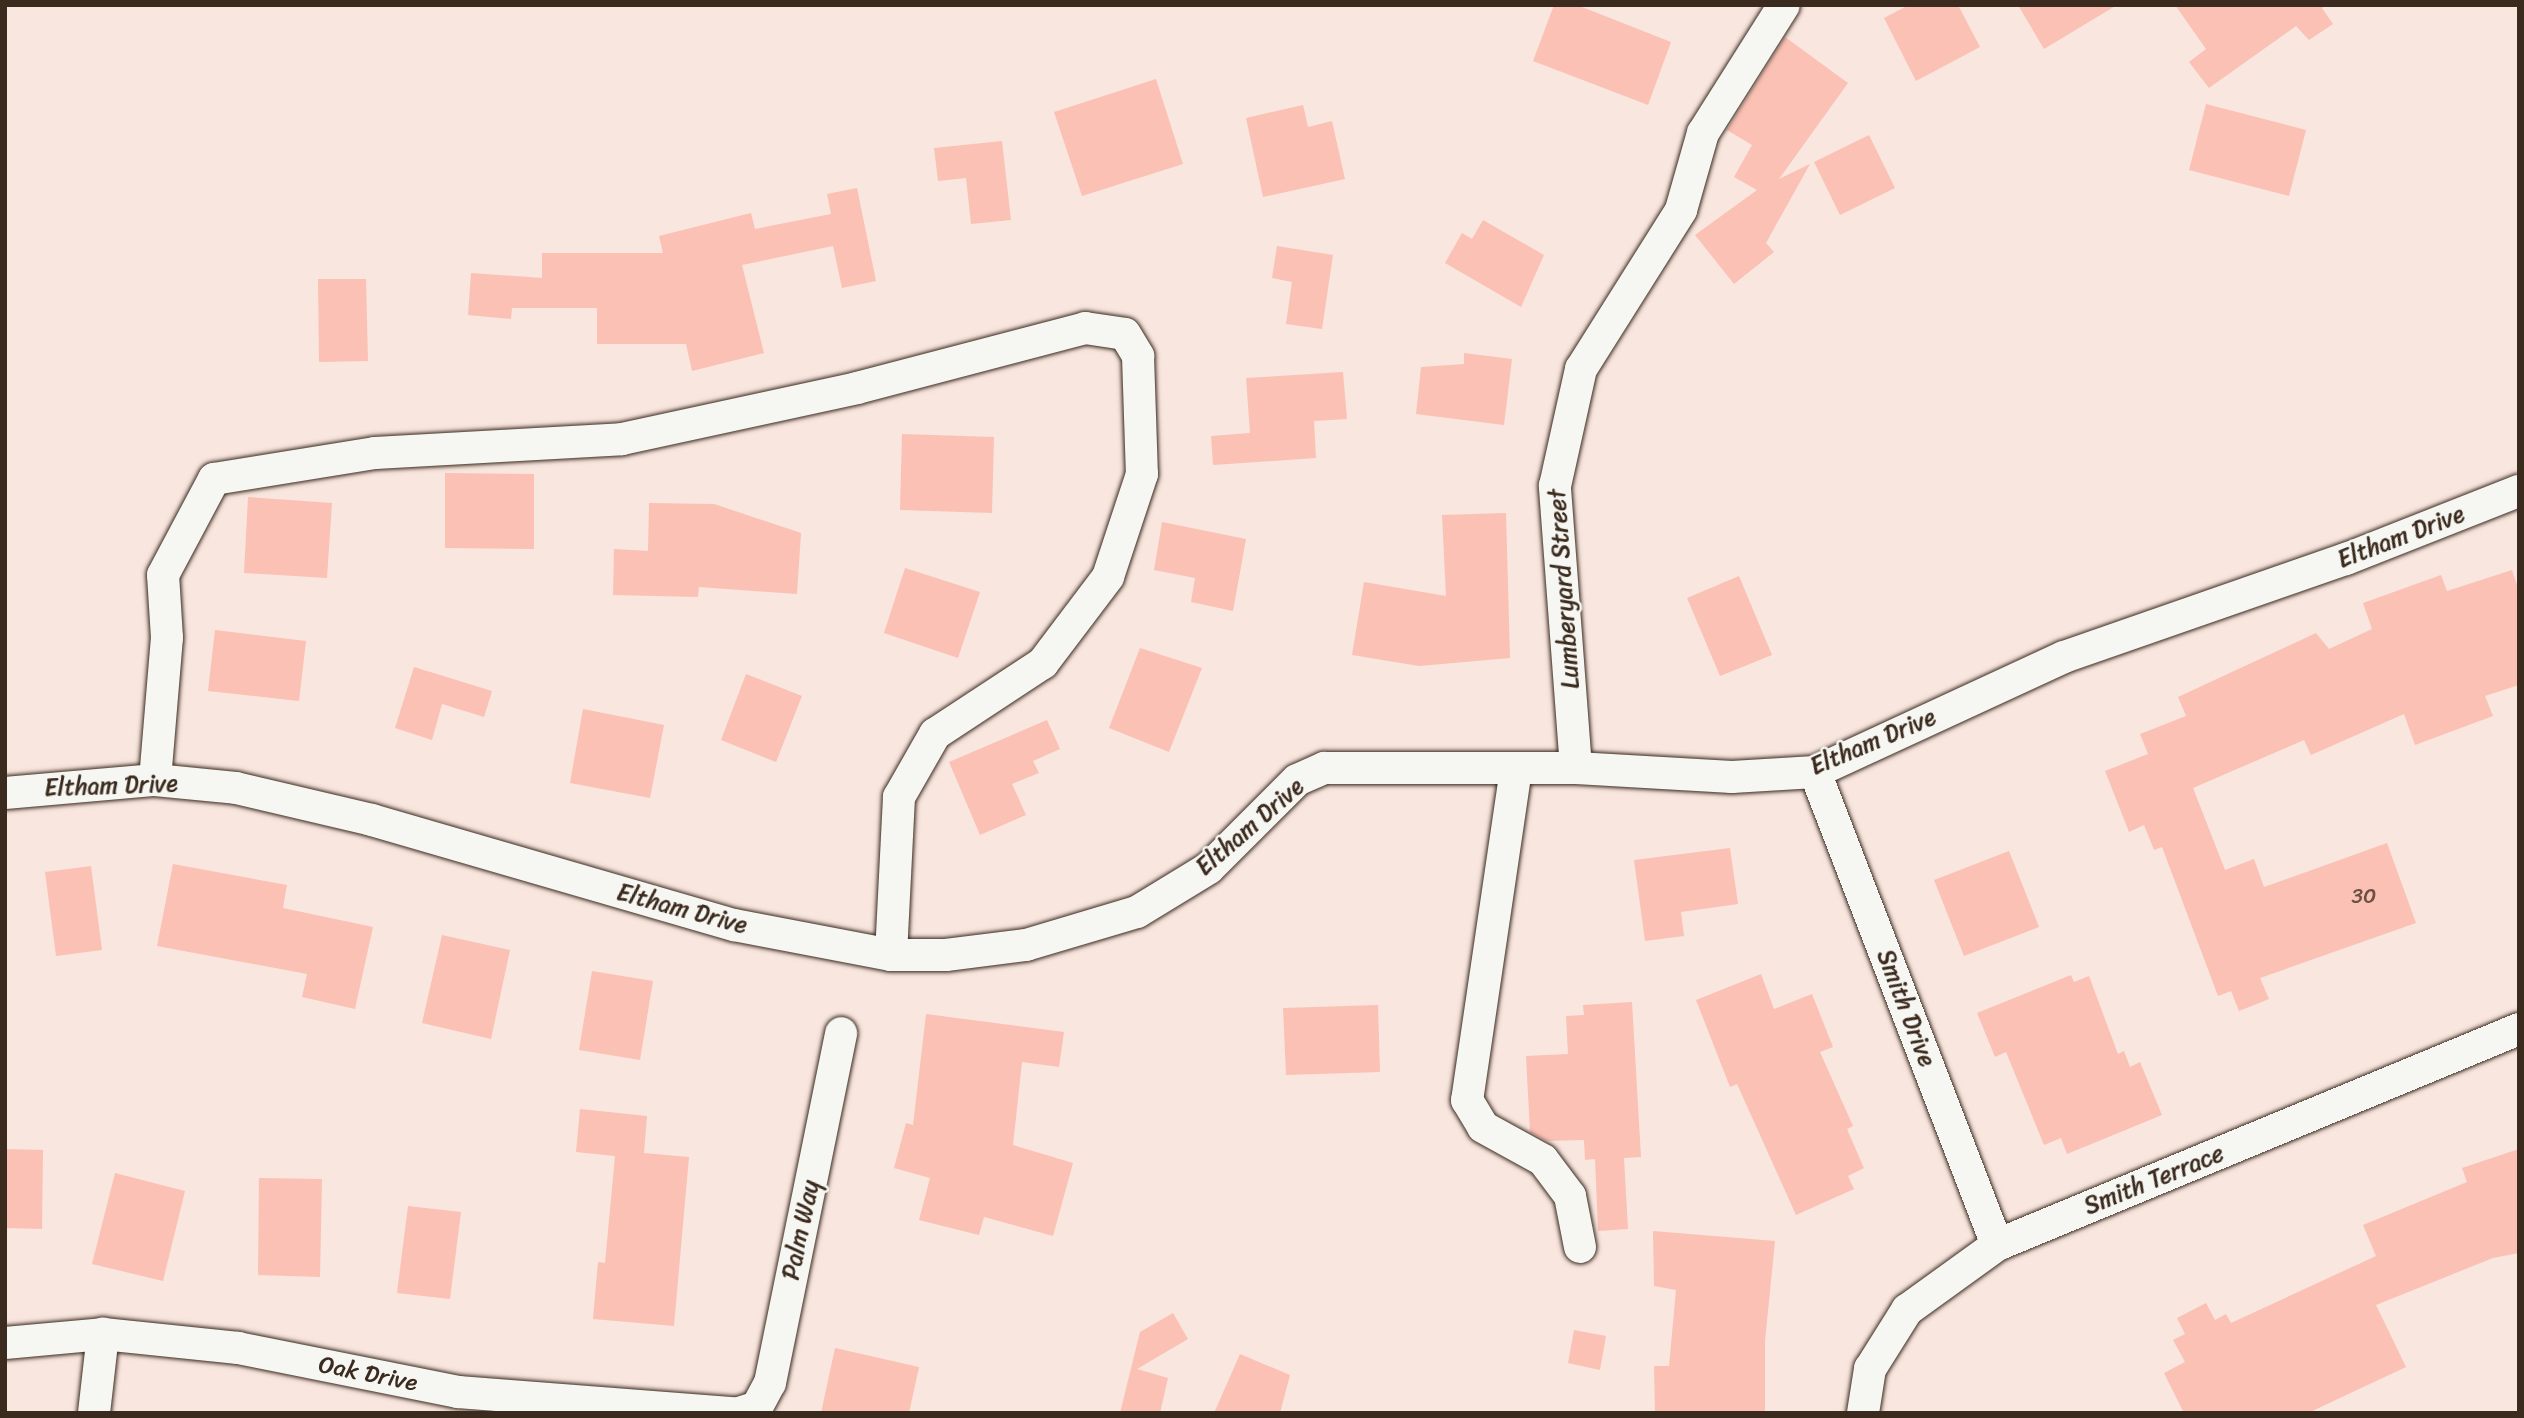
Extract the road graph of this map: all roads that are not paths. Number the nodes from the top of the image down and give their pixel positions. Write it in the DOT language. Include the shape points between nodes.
graph roads {
  1 [pos="1784,5"];
  2 [pos="2519,491"];
  3 [pos="1576,768"];
  4 [pos="1516,769"];
  5 [pos="1815,772"];
  6 [pos="155,780"];
  7 [pos="5,793"];
  8 [pos="891,955"];
  9 [pos="2519,1029"];
  10 [pos="841,1033"];
  11 [pos="1997,1245"];
  12 [pos="1580,1247"];
  13 [pos="103,1334"];
  14 [pos="5,1343"];
  15 [pos="457,1402"];
  16 [pos="94,1413"];
  17 [pos="733,1413"];
  18 [pos="740,1413"];
  19 [pos="1863,1413"];
  1 -- 3 [label="street, Lumberyard Street" via="1703,133 1681,210 1581,369 1555,486"];
  2 -- 5 [label="street, Eltham Drive" via="2346,559 2064,657"];
  3 -- 4 [label="street, Eltham Drive"];
  3 -- 5 [label="street, Eltham Drive" via="1732,777"];
  4 -- 8 [label="street, Eltham Drive" via="1324,768 1297,780 1209,868 1137,912 1026,945 946,956"];
  4 -- 12 [label="street" via="1468,1100 1483,1127 1543,1160 1570,1196"];
  5 -- 11 [label="street, Smith Drive"];
  6 -- 7 [label="street, Eltham Drive"];
  6 -- 8 [label="street, Eltham Drive" via="236,788 372,820 734,925"];
  6 -- 8 [label="street" via="167,638 163,575 214,479 375,453 622,439 857,388 1085,328 1125,334 1138,356 1142,474 1108,577 1043,663 934,734 916,765 899,797"];
  9 -- 11 [label="street, Smith Terrace"];
  10 -- 18 [label="street, Palm Way" via="770,1383 757,1407"];
  11 -- 19 [label="street, Smith Terrace" via="1907,1310 1870,1369"];
  13 -- 14 [label="street, Oak Drive"];
  13 -- 15 [label="street, Oak Drive" via="239,1348"];
  13 -- 16 [label="street"];
  15 -- 17 [label="street, Oak Drive"];
}
